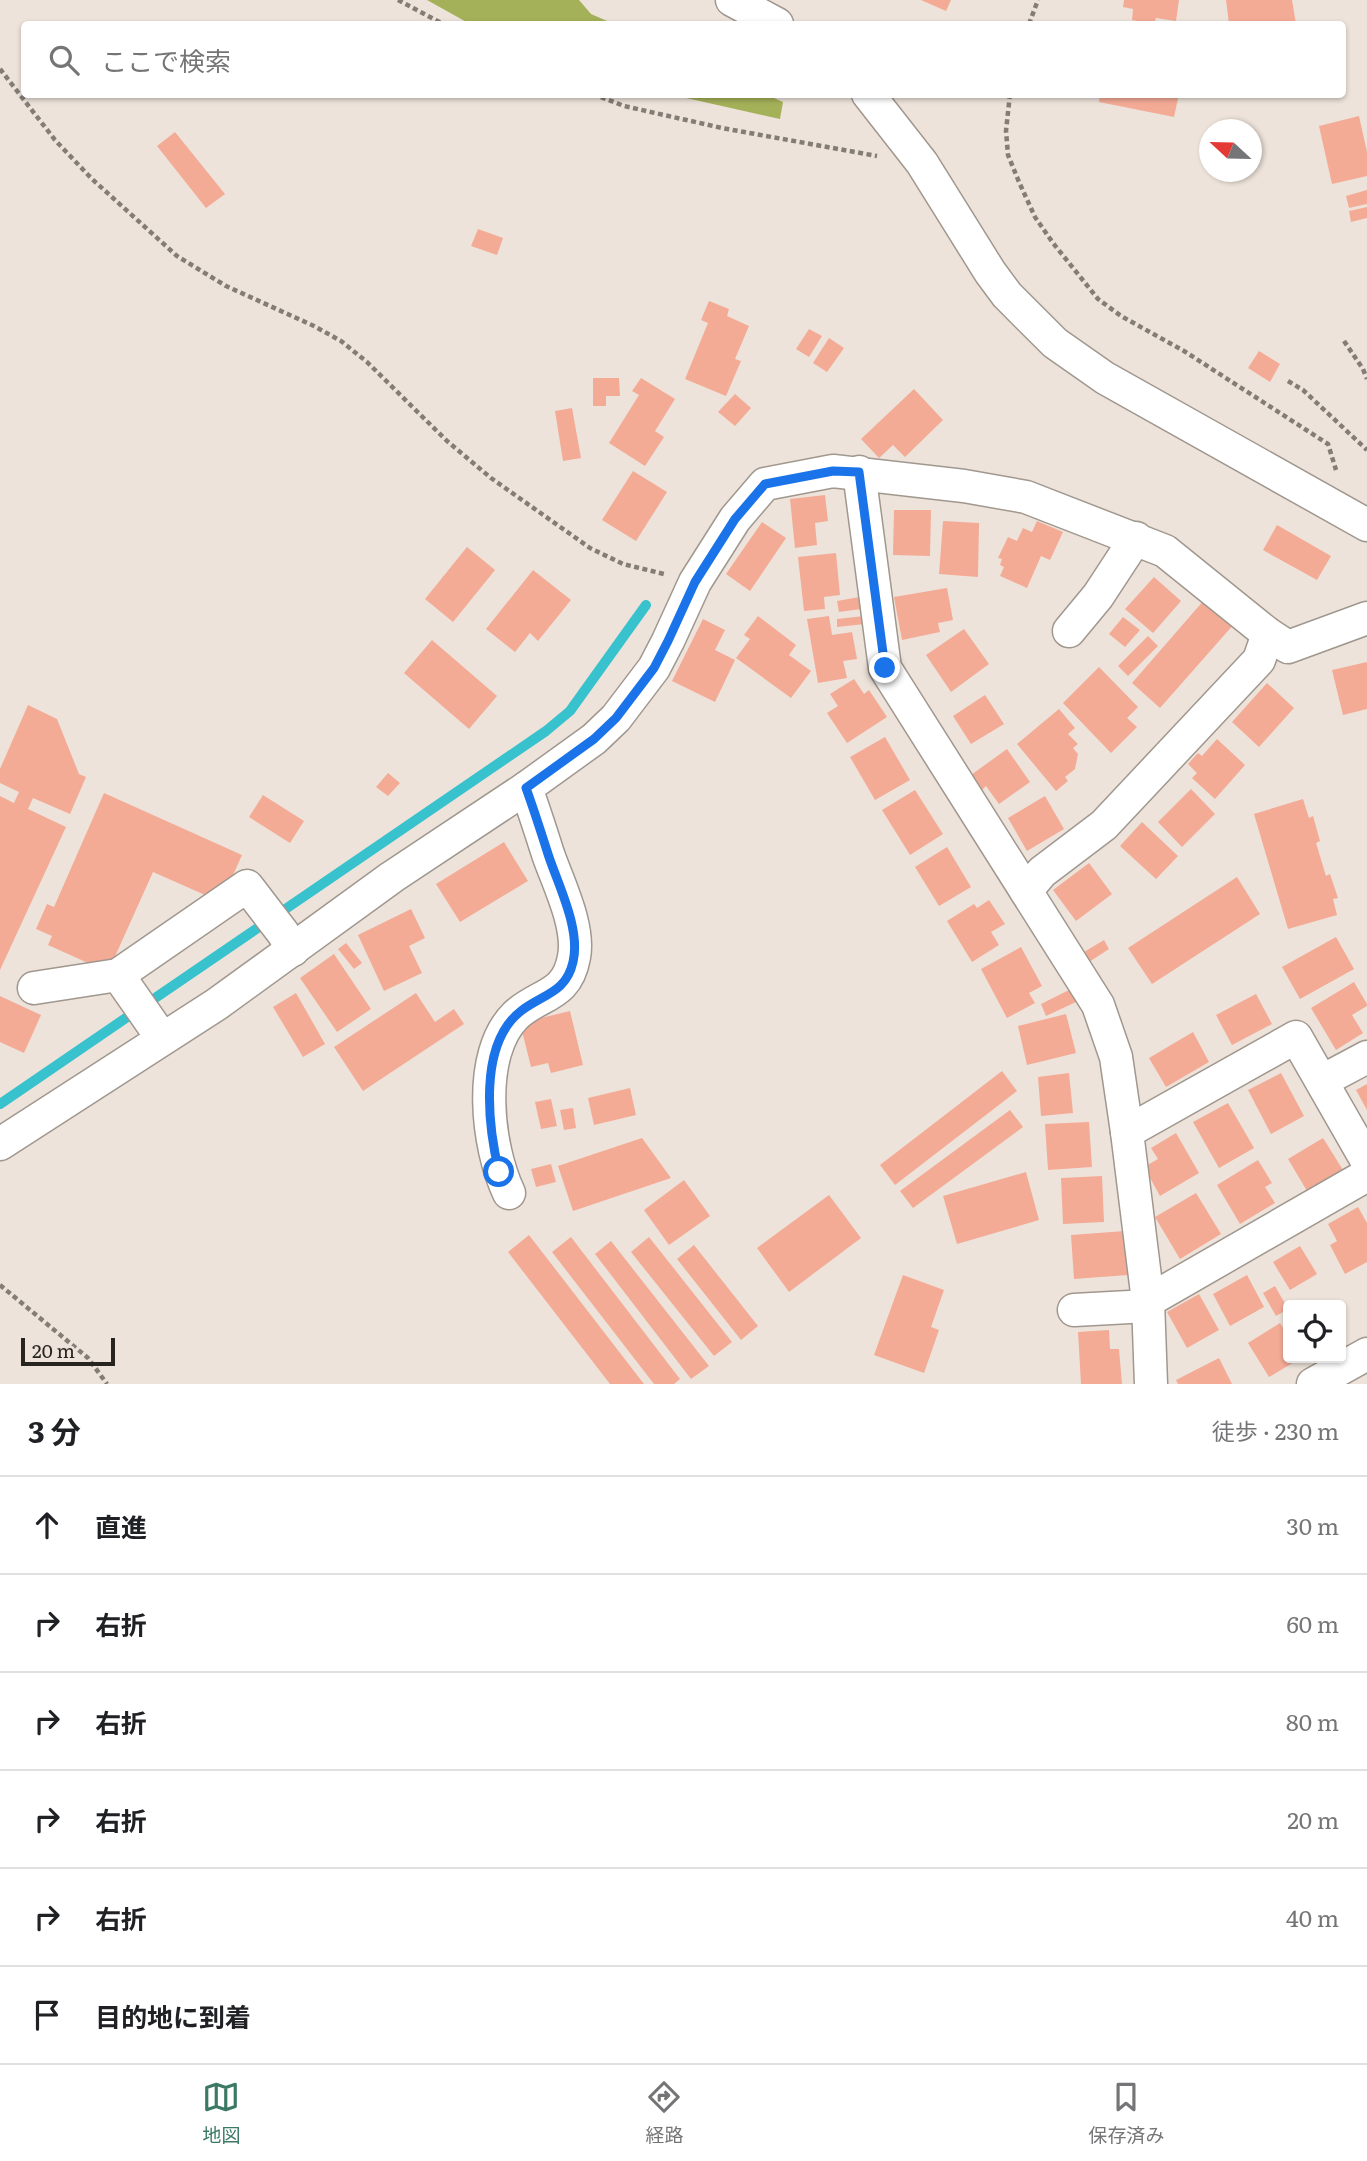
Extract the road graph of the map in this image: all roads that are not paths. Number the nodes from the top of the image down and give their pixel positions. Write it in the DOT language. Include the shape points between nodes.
graph roads {
  1 [pos="732,0"];
  2 [pos="771,21"];
  3 [pos="871,98"];
  4 [pos="859,472"];
  5 [pos="1367,524"];
  6 [pos="1136,538"];
  7 [pos="1367,618"];
  8 [pos="1069,631"];
  9 [pos="1268,634"];
  10 [pos="526,788"];
  11 [pos="1026,891"];
  12 [pos="288,942"];
  13 [pos="124,983"];
  14 [pos="34,988"];
  15 [pos="157,1031"];
  16 [pos="1367,1057"];
  17 [pos="1322,1082"];
  18 [pos="1128,1132"];
  19 [pos="0,1144"];
  20 [pos="1367,1161"];
  21 [pos="1367,1175"];
  22 [pos="509,1193"];
  23 [pos="1148,1304"];
  24 [pos="1073,1310"];
  25 [pos="1367,1354"];
  26 [pos="1152,1384"];
  27 [pos="1313,1384"];
  1 -- 2 [label="street"];
  3 -- 5 [label="street" via="912,149 1007,295 1055,342 1105,378"];
  4 -- 6 [label="street" via="1026,497"];
  4 -- 10 [label="street" via="833,471 765,484 735,519 695,582 654,668 616,718"];
  4 -- 11 [label="street" via="885,668"];
  6 -- 8 [label="street"];
  6 -- 9 [label="street" via="1165,551"];
  7 -- 9 [label="street" via="1287,646"];
  9 -- 11 [label="street" via="1259,660 1104,825 1042,872"];
  10 -- 12 [label="street"];
  10 -- 22 [label="street" via="576,945 566,979 548,996 519,1012 500,1036 490,1078 491,1126 499,1172"];
  11 -- 18 [label="street" via="1098,1005 1116,1057"];
  12 -- 13 [label="street" via="247,886"];
  12 -- 15 [label="street" via="217,1004"];
  13 -- 14 [label="street"];
  13 -- 15 [label="street"];
  15 -- 19 [label="street"];
  16 -- 17 [label="street"];
  17 -- 18 [label="street" via="1296,1037"];
  17 -- 20 [label="street"];
  18 -- 23 [label="street"];
  21 -- 23 [label="street"];
  23 -- 24 [label="street"];
  23 -- 26 [label="street"];
  25 -- 27 [label="street"];
}
